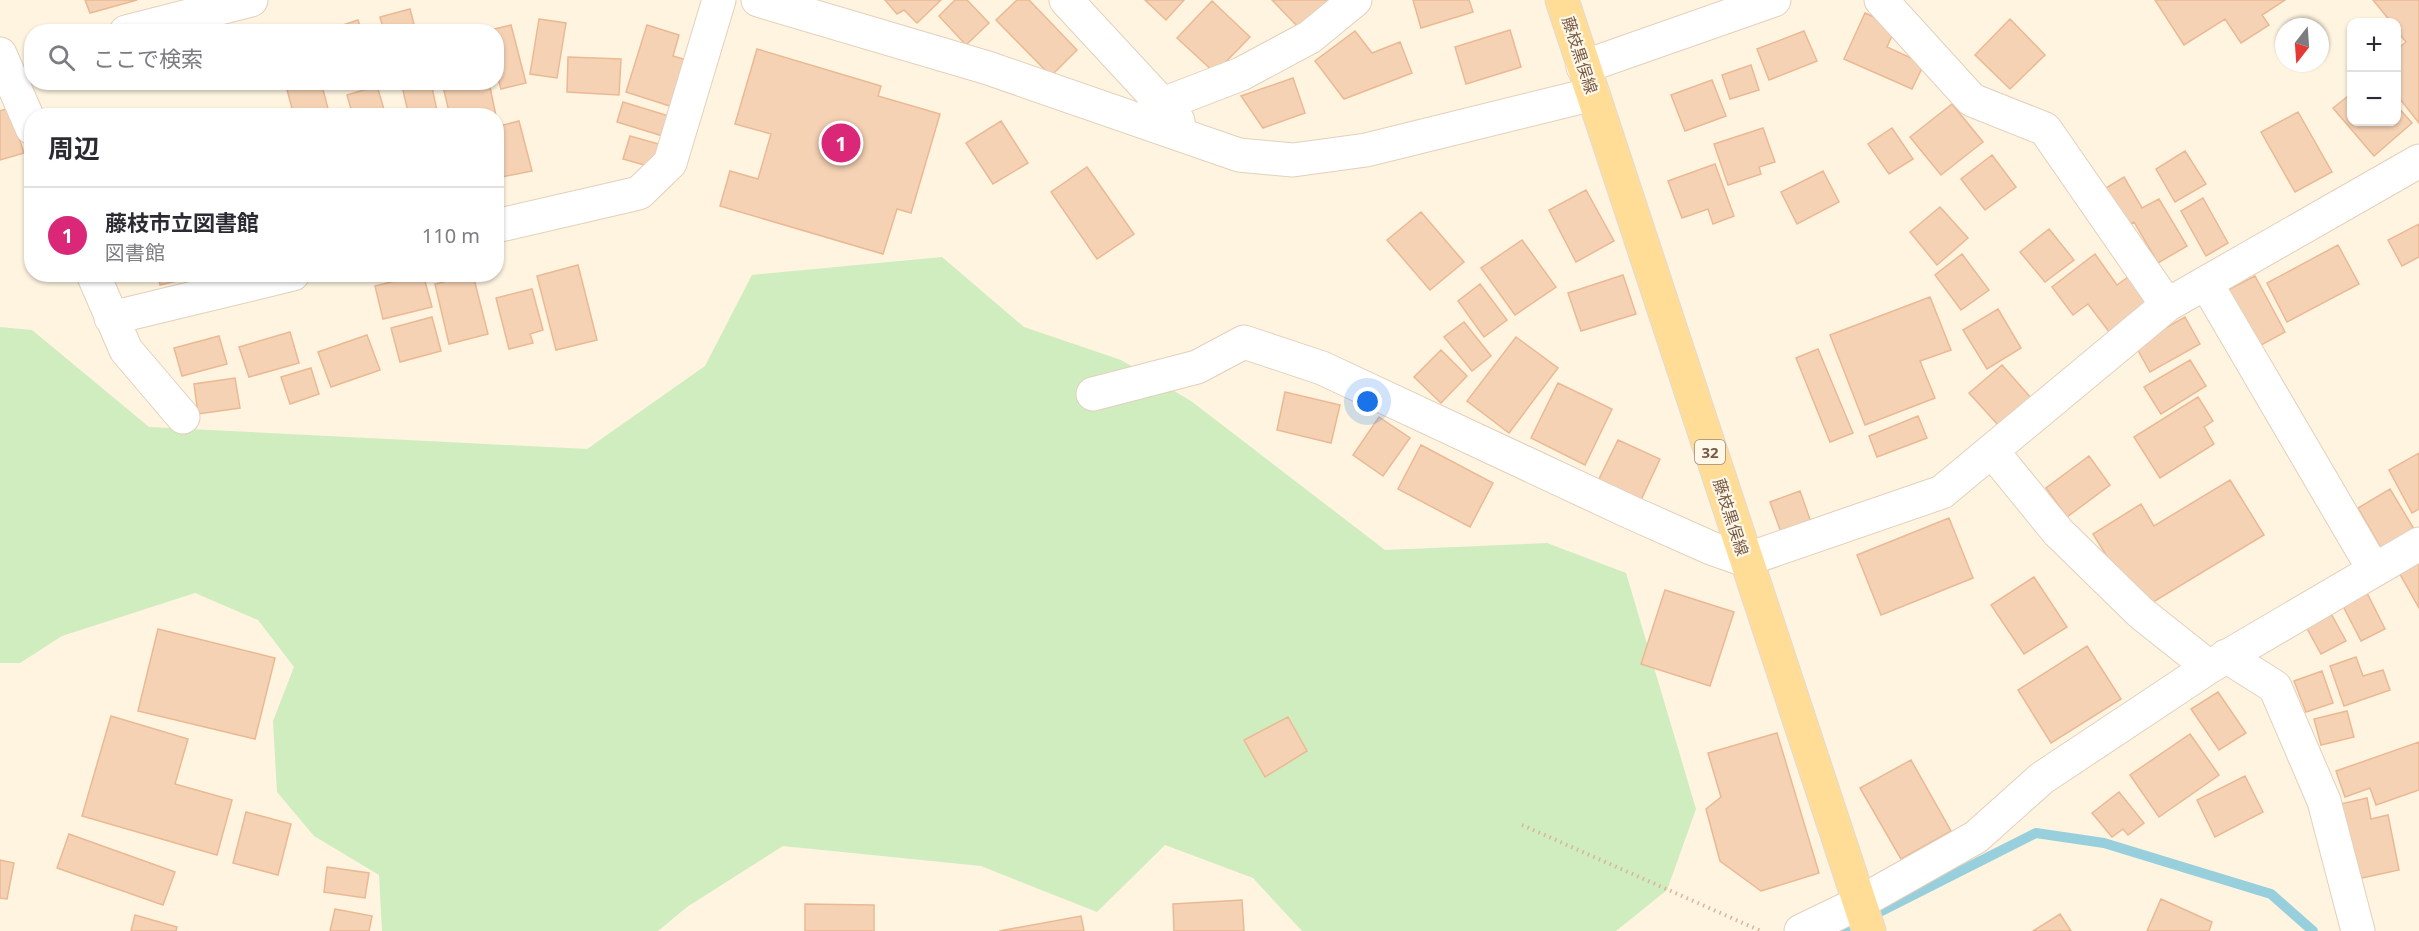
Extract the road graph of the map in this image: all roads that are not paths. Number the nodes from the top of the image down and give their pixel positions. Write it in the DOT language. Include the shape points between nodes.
graph roads {
  1 [pos="251,0"];
  2 [pos="719,0"];
  3 [pos="758,0"];
  4 [pos="1066,0"];
  5 [pos="1355,0"];
  6 [pos="1562,0"];
  7 [pos="1774,0"];
  8 [pos="1881,0"];
  9 [pos="157,24"];
  10 [pos="9,59"];
  11 [pos="1588,81"];
  12 [pos="1163,104"];
  13 [pos="25,108"];
  14 [pos="1195,140"];
  15 [pos="2419,161"];
  16 [pos="504,224"];
  17 [pos="96,282"];
  18 [pos="260,282"];
  19 [pos="2206,283"];
  20 [pos="2167,305"];
  21 [pos="111,318"];
  22 [pos="1093,394"];
  23 [pos="183,417"];
  24 [pos="1992,451"];
  25 [pos="2419,544"];
  26 [pos="1745,560"];
  27 [pos="2374,570"];
  28 [pos="2217,661"];
  29 [pos="1864,917"];
  30 [pos="1801,931"];
  31 [pos="2358,931"];
  1 -- 9 [label="street"];
  2 -- 16 [label="street" via="670,163 639,193"];
  3 -- 14 [label="street" via="988,68"];
  4 -- 12 [label="street"];
  5 -- 12 [label="street" via="1310,37 1241,74"];
  6 -- 11 [label="main road, 藤枝黒俣線 / 32"];
  7 -- 11 [label="street"];
  8 -- 20 [label="street" via="1972,100 2045,129"];
  10 -- 13 [label="street"];
  11 -- 14 [label="street" via="1366,150 1293,159 1239,155"];
  11 -- 26 [label="main road, 藤枝黒俣線 / 32"];
  12 -- 14 [label="street"];
  15 -- 19 [label="street"];
  17 -- 21 [label="street"];
  18 -- 21 [label="street"];
  19 -- 20 [label="street"];
  19 -- 27 [label="street"];
  20 -- 24 [label="street"];
  21 -- 23 [label="street" via="126,350"];
  22 -- 26 [label="street" via="1197,367 1244,342 1322,368 1630,513"];
  24 -- 26 [label="street" via="1942,492"];
  24 -- 28 [label="street" via="2058,532 2141,614"];
  25 -- 27 [label="street"];
  26 -- 29 [label="main road, 藤枝黒俣線 / 32"];
  27 -- 28 [label="street"];
  28 -- 29 [label="street" via="2042,778 1976,837"];
  28 -- 31 [label="street" via="2275,687 2324,801"];
  29 -- 30 [label="street"];
}
